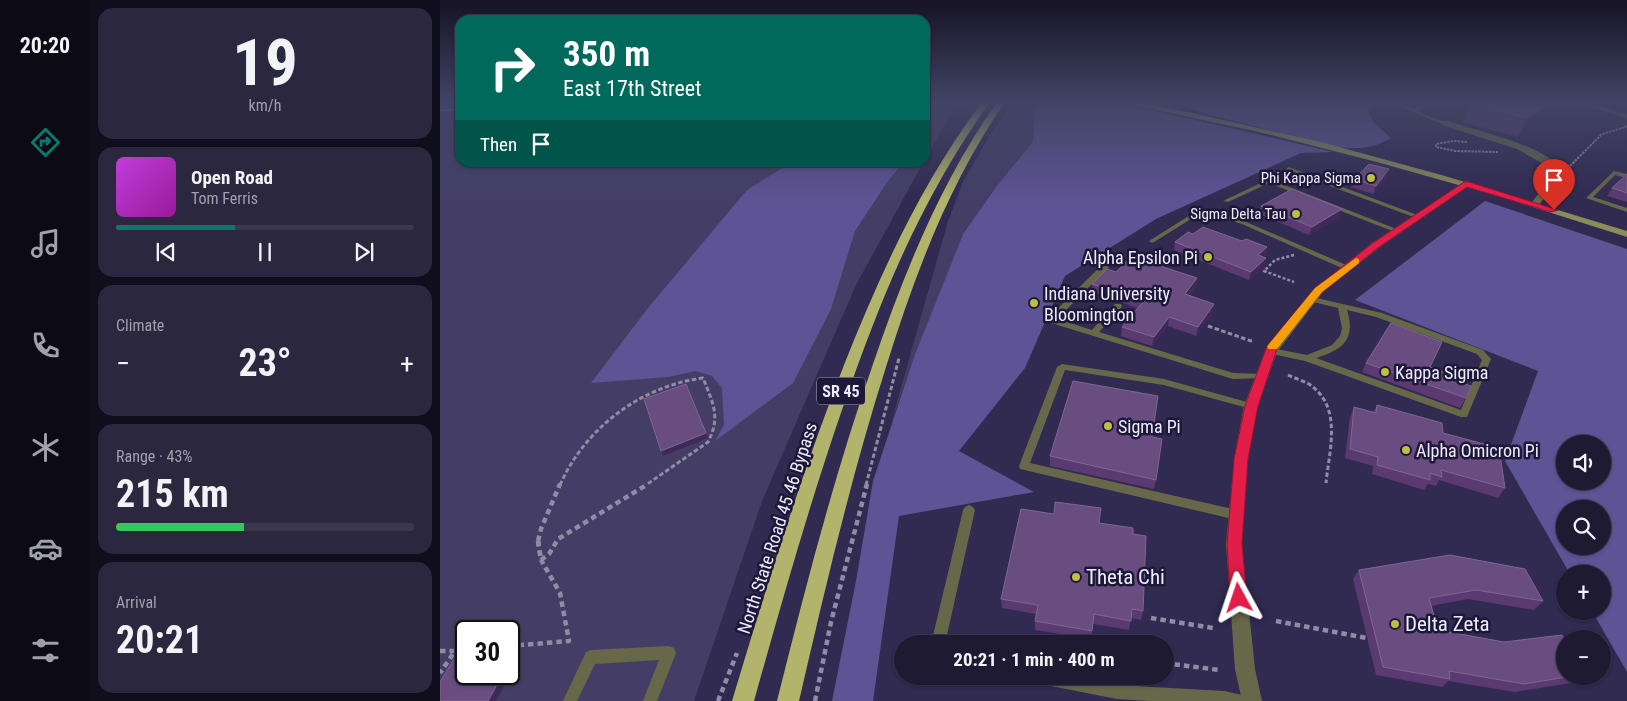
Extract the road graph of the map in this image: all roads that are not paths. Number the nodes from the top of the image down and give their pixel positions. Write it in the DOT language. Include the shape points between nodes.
graph roads {
  1 [pos="963,135"];
  2 [pos="979,135"];
  3 [pos="1280,135"];
  4 [pos="1480,135"];
  5 [pos="1289,169"];
  6 [pos="1627,176"];
  7 [pos="1466,184"];
  8 [pos="1226,201"];
  9 [pos="1535,204"];
  10 [pos="1627,210"];
  11 [pos="1418,217"];
  12 [pos="1397,231"];
  13 [pos="1627,234"];
  14 [pos="1152,241"];
  15 [pos="1113,259"];
  16 [pos="1347,267"];
  17 [pos="1312,299"];
  18 [pos="1118,306"];
  19 [pos="1342,307"];
  20 [pos="1093,334"];
  21 [pos="1271,350"];
  22 [pos="1307,358"];
  23 [pos="1261,376"];
  24 [pos="1251,406"];
  25 [pos="969,510"];
  26 [pos="1237,515"];
  27 [pos="940,635"];
  28 [pos="1082,685"];
  29 [pos="570,701"];
  30 [pos="650,701"];
  31 [pos="743,701"];
  32 [pos="788,701"];
  33 [pos="1242,701"];
  34 [pos="1252,701"];
  1 -- 31 [label="highway, North State Road 45 46 Bypass / SR 45" via="932,184 893,261 869,318 809,486"];
  2 -- 32 [label="highway, SR 45" via="952,182 923,244 896,315 851,457"];
  3 -- 7 [label="main road"];
  4 -- 9 [label="street" via="1516,147 1561,171"];
  5 -- 11 [label="lane"];
  6 -- 10 [label="lane" via="1614,173 1589,198"];
  7 -- 9 [label="main road"];
  7 -- 11 [label="street"];
  8 -- 12 [label="lane" via="1269,182"];
  9 -- 13 [label="main road"];
  11 -- 12 [label="street"];
  12 -- 16 [label="street"];
  14 -- 16 [label="lane" via="1197,213 1206,211"];
  15 -- 20 [label="lane" via="1051,320"];
  16 -- 17 [label="street"];
  17 -- 19 [label="lane"];
  17 -- 21 [label="street"];
  18 -- 20 [label="lane"];
  19 -- 22 [label="lane" via="1348,326 1346,334 1327,352"];
  19 -- 22 [label="lane" via="1378,315 1480,352 1487,359 1464,415"];
  20 -- 23 [label="lane" via="1233,376"];
  21 -- 22 [label="lane"];
  21 -- 23 [label="street"];
  23 -- 24 [label="street"];
  24 -- 26 [label="street" via="1241,459"];
  24 -- 26 [label="lane" via="1164,382 1062,367 1024,466"];
  25 -- 27 [label="lane"];
  26 -- 34 [label="street" via="1234,544 1244,669"];
  28 -- 33 [label="lane" via="1117,692"];
  29 -- 30 [label="lane" via="591,657 669,653"];
}
